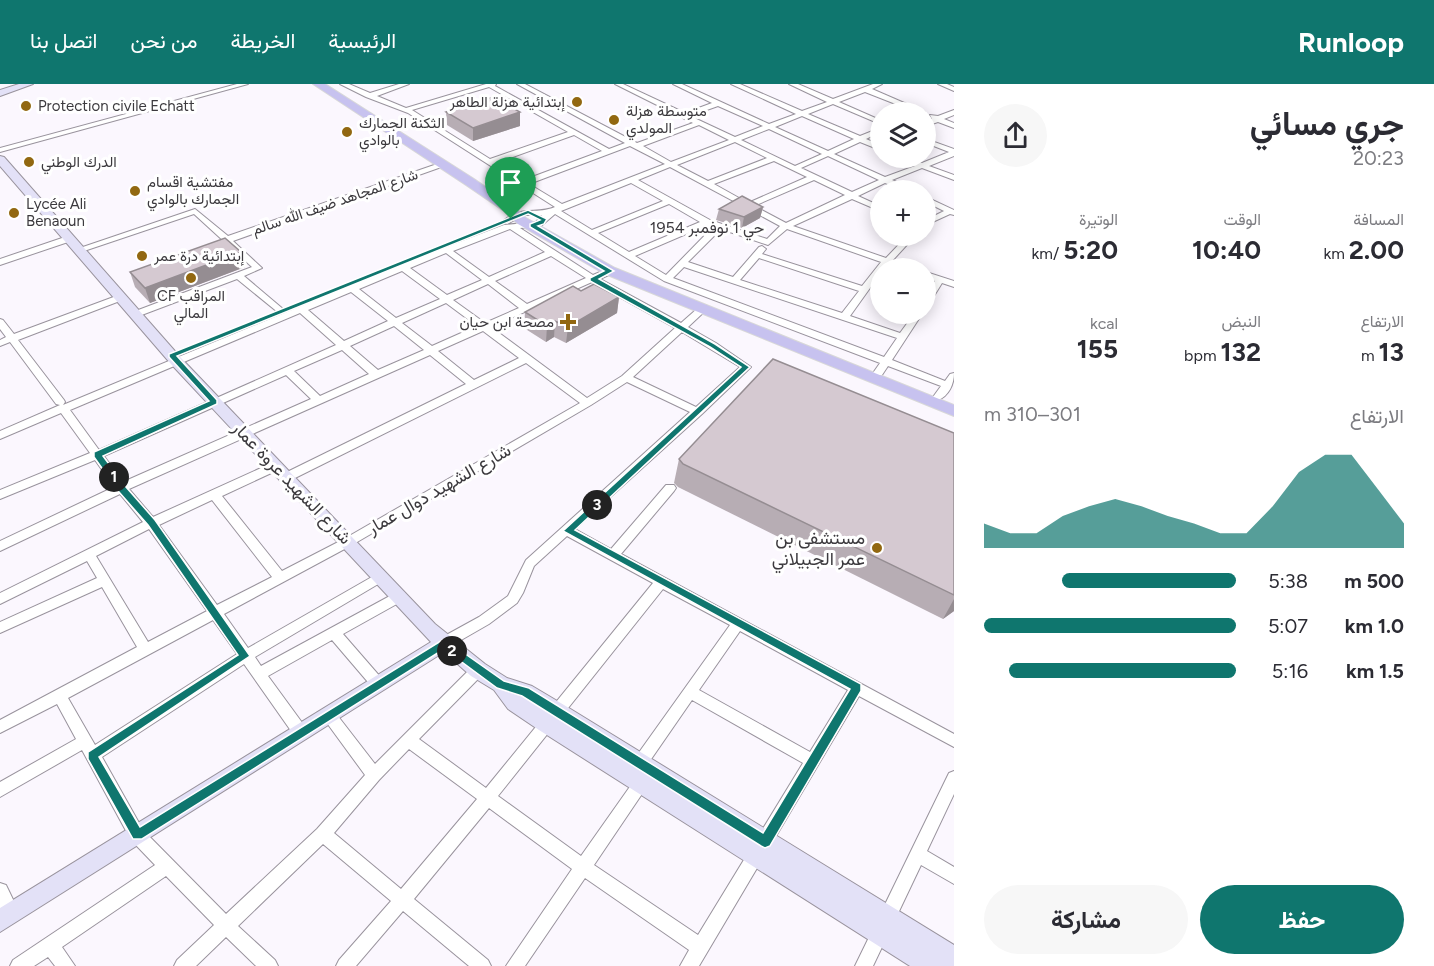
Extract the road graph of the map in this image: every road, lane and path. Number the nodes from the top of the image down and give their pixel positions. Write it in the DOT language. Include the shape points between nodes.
graph roads {
  1 [pos="22,84"];
  2 [pos="28,84"];
  3 [pos="245,84"];
  4 [pos="318,84"];
  5 [pos="330,84"];
  6 [pos="343,84"];
  7 [pos="406,84"];
  8 [pos="520,84"];
  9 [pos="618,84"];
  10 [pos="676,84"];
  11 [pos="735,84"];
  12 [pos="792,84"];
  13 [pos="879,84"];
  14 [pos="941,84"];
  15 [pos="491,85"];
  16 [pos="866,89"];
  17 [pos="954,89"];
  18 [pos="0,92"];
  19 [pos="377,93"];
  20 [pos="368,96"];
  21 [pos="513,99"];
  22 [pos="503,102"];
  23 [pos="833,102"];
  24 [pos="897,102"];
  25 [pos="719,103"];
  26 [pos="404,110"];
  27 [pos="954,112"];
  28 [pos="800,113"];
  29 [pos="686,115"];
  30 [pos="870,118"];
  31 [pos="937,119"];
  32 [pos="441,122"];
  33 [pos="701,122"];
  34 [pos="431,126"];
  35 [pos="768,126"];
  36 [pos="954,126"];
  37 [pos="573,133"];
  38 [pos="870,135"];
  39 [pos="737,139"];
  40 [pos="860,140"];
  41 [pos="634,144"];
  42 [pos="870,144"];
  43 [pos="936,146"];
  44 [pos="0,150"];
  45 [pos="609,152"];
  46 [pos="829,154"];
  47 [pos="953,155"];
  48 [pos="775,158"];
  49 [pos="0,159"];
  50 [pos="936,160"];
  51 [pos="490,162"];
  52 [pos="672,164"];
  53 [pos="443,165"];
  54 [pos="796,168"];
  55 [pos="913,168"];
  56 [pos="928,168"];
  57 [pos="815,177"];
  58 [pos="954,178"];
  59 [pos="632,180"];
  60 [pos="885,180"];
  61 [pos="524,183"];
  62 [pos="707,184"];
  63 [pos="870,187"];
  64 [pos="852,195"];
  65 [pos="669,201"];
  66 [pos="870,203"];
  67 [pos="936,204"];
  68 [pos="747,206"];
  69 [pos="952,212"];
  70 [pos="545,215"];
  71 [pos="936,219"];
  72 [pos="513,221"];
  73 [pos="707,222"];
  74 [pos="786,226"];
  75 [pos="718,227"];
  76 [pos="591,233"];
  77 [pos="226,240"];
  78 [pos="768,242"];
  79 [pos="73,245"];
  80 [pos="901,246"];
  81 [pos="447,250"];
  82 [pos="550,253"];
  83 [pos="757,255"];
  84 [pos="627,256"];
  85 [pos="890,258"];
  86 [pos="870,261"];
  87 [pos="0,262"];
  88 [pos="682,263"];
  89 [pos="403,267"];
  90 [pos="610,271"];
  91 [pos="238,275"];
  92 [pos="593,279"];
  93 [pos="667,279"];
  94 [pos="487,280"];
  95 [pos="735,280"];
  96 [pos="949,280"];
  97 [pos="870,284"];
  98 [pos="868,287"];
  99 [pos="352,288"];
  100 [pos="936,292"];
  101 [pos="122,297"];
  102 [pos="444,299"];
  103 [pos="300,309"];
  104 [pos="527,309"];
  105 [pos="701,310"];
  106 [pos="280,311"];
  107 [pos="136,314"];
  108 [pos="844,317"];
  109 [pos="0,322"];
  110 [pos="394,322"];
  111 [pos="911,324"];
  112 [pos="485,328"];
  113 [pos="681,329"];
  114 [pos="903,337"];
  115 [pos="12,338"];
  116 [pos="0,343"];
  117 [pos="341,345"];
  118 [pos="431,352"];
  119 [pos="174,358"];
  120 [pos="526,358"];
  121 [pos="882,368"];
  122 [pos="287,370"];
  123 [pos="377,375"];
  124 [pos="954,375"];
  125 [pos="626,378"];
  126 [pos="473,384"];
  127 [pos="947,385"];
  128 [pos="938,397"];
  129 [pos="319,400"];
  130 [pos="214,402"];
  131 [pos="587,403"];
  132 [pos="954,403"];
  133 [pos="61,405"];
  134 [pos="954,411"];
  135 [pos="698,412"];
  136 [pos="0,427"];
  137 [pos="245,433"];
  138 [pos="97,454"];
  139 [pos="281,472"];
  140 [pos="670,488"];
  141 [pos="122,489"];
  142 [pos="214,494"];
  143 [pos="0,495"];
  144 [pos="151,523"];
  145 [pos="568,531"];
  146 [pos="348,542"];
  147 [pos="0,546"];
  148 [pos="89,554"];
  149 [pos="612,556"];
  150 [pos="381,577"];
  151 [pos="280,578"];
  152 [pos="105,580"];
  153 [pos="660,583"];
  154 [pos="399,596"];
  155 [pos="0,599"];
  156 [pos="216,613"];
  157 [pos="738,624"];
  158 [pos="0,628"];
  159 [pos="333,632"];
  160 [pos="444,643"];
  161 [pos="146,650"];
  162 [pos="245,656"];
  163 [pos="478,670"];
  164 [pos="260,674"];
  165 [pos="378,684"];
  166 [pos="857,688"];
  167 [pos="690,692"];
  168 [pos="60,696"];
  169 [pos="329,715"];
  170 [pos="552,718"];
  171 [pos="0,727"];
  172 [pos="301,732"];
  173 [pos="408,741"];
  174 [pos="954,741"];
  175 [pos="88,749"];
  176 [pos="813,761"];
  177 [pos="640,773"];
  178 [pos="374,774"];
  179 [pos="954,778"];
  180 [pos="0,790"];
  181 [pos="488,799"];
  182 [pos="323,834"];
  183 [pos="138,835"];
  184 [pos="761,849"];
  185 [pos="918,854"];
  186 [pos="168,866"];
  187 [pos="582,866"];
  188 [pos="954,876"];
  189 [pos="0,891"];
  190 [pos="403,902"];
  191 [pos="6,917"];
  192 [pos="225,925"];
  193 [pos="884,925"];
  194 [pos="50,946"];
  195 [pos="700,947"];
  196 [pos="954,959"];
  197 [pos="19,966"];
  198 [pos="66,966"];
  199 [pos="183,966"];
  200 [pos="269,966"];
  201 [pos="345,966"];
  202 [pos="482,966"];
  203 [pos="515,966"];
  204 [pos="689,966"];
  205 [pos="864,966"];
  206 [pos="932,966"];
  1 -- 18 [label="street"];
  2 -- 18 [label="street"];
  3 -- 44 [label="street"];
  4 -- 53 [label="main road"];
  5 -- 70 [label="main road"];
  6 -- 20 [label="street"];
  7 -- 19 [label="street"];
  8 -- 41 [label="street"];
  9 -- 29 [label="street"];
  10 -- 25 [label="street"];
  11 -- 28 [label="street"];
  12 -- 23 [label="street"];
  13 -- 16 [label="street"];
  14 -- 17 [label="street"];
  15 -- 21 [label="street"];
  15 -- 26 [label="street"];
  16 -- 23 [label="street"];
  16 -- 24 [label="street"];
  19 -- 20 [label="street"];
  19 -- 26 [label="street"];
  20 -- 26 [label="street"];
  21 -- 22 [label="street"];
  21 -- 37 [label="street"];
  23 -- 28 [label="street"];
  23 -- 30 [label="street"];
  25 -- 29 [label="street"];
  25 -- 35 [label="street"];
  26 -- 34 [label="street"];
  27 -- 31 [label="street"];
  28 -- 35 [label="street"];
  28 -- 40 [label="street"];
  29 -- 33 [label="street"];
  31 -- 36 [label="street"];
  32 -- 34 [label="street"];
  33 -- 39 [label="street"];
  33 -- 41 [label="street"];
  34 -- 51 [label="street"];
  35 -- 39 [label="street"];
  35 -- 46 [label="street"];
  37 -- 45 [label="street"];
  37 -- 51 [label="street"];
  38 -- 40 [label="street"];
  39 -- 48 [label="street"];
  39 -- 52 [label="street"];
  40 -- 42 [label="street"];
  40 -- 46 [label="street"];
  41 -- 45 [label="street"];
  41 -- 52 [label="street"];
  43 -- 47 [label="street"];
  45 -- 61 [label="street"];
  46 -- 54 [label="street"];
  46 -- 60 [label="street"];
  47 -- 50 [label="street"];
  48 -- 54 [label="street"];
  48 -- 62 [label="street"];
  49 -- 79 [label="street, شارع الشهيد عروة عمار"];
  51 -- 61 [label="street"];
  52 -- 59 [label="street"];
  52 -- 62 [label="street"];
  53 -- 72 [label="main road" via="508,208"];
  53 -- 77 [label="street, شارع المجاهد ضيف الله سالم"];
  54 -- 57 [label="street"];
  55 -- 60 [label="street"];
  56 -- 58 [label="street"];
  57 -- 64 [label="street"];
  57 -- 68 [label="street"];
  59 -- 65 [label="street"];
  59 -- 70 [label="street"];
  61 -- 70 [label="street"];
  62 -- 68 [label="street"];
  63 -- 64 [label="street"];
  64 -- 66 [label="street"];
  64 -- 74 [label="street"];
  65 -- 73 [label="street"];
  65 -- 76 [label="street"];
  67 -- 69 [label="street"];
  68 -- 74 [label="street"];
  69 -- 71 [label="street"];
  70 -- 72 [label="main road"];
  70 -- 76 [label="street"];
  70 -- 90 [label="main road"];
  70 -- 121 [label="main road" via="572,241 636,276"];
  72 -- 81 [label="street"];
  72 -- 82 [label="street"];
  72 -- 106 [label="street"];
  73 -- 75 [label="street"];
  73 -- 84 [label="street"];
  74 -- 78 [label="street"];
  74 -- 86 [label="street"];
  75 -- 78 [label="street"];
  75 -- 88 [label="street"];
  76 -- 84 [label="street"];
  77 -- 79 [label="street" via="195,212"];
  77 -- 91 [label="street" via="258,268"];
  78 -- 83 [label="street"];
  79 -- 87 [label="street"];
  79 -- 101 [label="street, شارع الشهيد عروة عمار"];
  80 -- 85 [label="street"];
  81 -- 89 [label="street"];
  81 -- 94 [label="street"];
  82 -- 92 [label="street"];
  82 -- 94 [label="street"];
  83 -- 95 [label="street"];
  83 -- 98 [label="street"];
  84 -- 93 [label="street"];
  88 -- 93 [label="street"];
  88 -- 95 [label="street"];
  89 -- 99 [label="street"];
  89 -- 102 [label="street"];
  90 -- 92 [label="street"];
  90 -- 105 [label="main road"];
  91 -- 106 [label="street"];
  91 -- 107 [label="street"];
  92 -- 104 [label="street"];
  92 -- 113 [label="street"];
  93 -- 121 [label="street"];
  94 -- 102 [label="street"];
  94 -- 104 [label="street"];
  95 -- 108 [label="street"];
  96 -- 100 [label="street"];
  97 -- 98 [label="street"];
  98 -- 108 [label="street"];
  99 -- 103 [label="street"];
  99 -- 110 [label="street"];
  101 -- 107 [label="street, شارع الشهيد عروة عمار"];
  101 -- 115 [label="street"];
  102 -- 110 [label="street"];
  102 -- 112 [label="street"];
  103 -- 117 [label="street"];
  103 -- 119 [label="street"];
  104 -- 112 [label="street"];
  105 -- 113 [label="street, شارع الشهيد دوال عمار"];
  105 -- 134 [label="main road"];
  106 -- 119 [label="street"];
  107 -- 119 [label="street, شارع الشهيد عروة عمار"];
  108 -- 114 [label="street"];
  109 -- 115 [label="street"];
  110 -- 117 [label="street"];
  110 -- 118 [label="street"];
  111 -- 114 [label="street"];
  112 -- 118 [label="street"];
  112 -- 120 [label="street"];
  113 -- 125 [label="street, شارع الشهيد دوال عمار"];
  113 -- 135 [label="street" via="746,367"];
  114 -- 121 [label="street"];
  115 -- 116 [label="street"];
  115 -- 133 [label="street"];
  117 -- 122 [label="street"];
  117 -- 123 [label="street"];
  118 -- 123 [label="street"];
  118 -- 126 [label="street"];
  119 -- 130 [label="street, شارع الشهيد عروة عمار"];
  119 -- 133 [label="street"];
  120 -- 126 [label="street"];
  120 -- 131 [label="street"];
  121 -- 127 [label="street"];
  121 -- 128 [label="main road"];
  122 -- 129 [label="street"];
  122 -- 130 [label="street"];
  123 -- 129 [label="street"];
  124 -- 127 [label="street"];
  125 -- 131 [label="street, شارع الشهيد دوال عمار"];
  125 -- 135 [label="street"];
  126 -- 139 [label="street"];
  127 -- 128 [label="street"];
  128 -- 132 [label="main road"];
  129 -- 137 [label="street"];
  130 -- 137 [label="street, شارع الشهيد عروة عمار"];
  130 -- 138 [label="street"];
  131 -- 146 [label="street, شارع الشهيد دوال عمار"];
  133 -- 136 [label="street"];
  133 -- 138 [label="street"];
  135 -- 145 [label="street"];
  137 -- 139 [label="street, شارع الشهيد عروة عمار"];
  137 -- 141 [label="street"];
  138 -- 141 [label="street"];
  138 -- 143 [label="street"];
  139 -- 142 [label="street"];
  139 -- 146 [label="street, شارع الشهيد عروة عمار"];
  140 -- 149 [label="street"];
  141 -- 144 [label="street"];
  141 -- 147 [label="street"];
  142 -- 144 [label="street"];
  142 -- 151 [label="street"];
  144 -- 148 [label="street"];
  144 -- 156 [label="street"];
  145 -- 149 [label="street"];
  145 -- 160 [label="street" via="522,573 514,598"];
  146 -- 150 [label="street, شارع الشهيد عروة عمار"];
  146 -- 151 [label="street, شارع الشهيد دوال عمار"];
  148 -- 152 [label="street"];
  148 -- 155 [label="street"];
  149 -- 153 [label="street"];
  150 -- 154 [label="street, شارع الشهيد عروة عمار"];
  150 -- 162 [label="street"];
  151 -- 156 [label="street, شارع الشهيد دوال عمار"];
  152 -- 158 [label="street"];
  152 -- 161 [label="street"];
  153 -- 157 [label="street"];
  153 -- 170 [label="street"];
  154 -- 159 [label="street"];
  154 -- 160 [label="street, شارع الشهيد عروة عمار"];
  156 -- 161 [label="street, شارع الشهيد دوال عمار"];
  156 -- 162 [label="street"];
  157 -- 166 [label="street"];
  157 -- 167 [label="street"];
  159 -- 164 [label="street"];
  159 -- 165 [label="street"];
  160 -- 163 [label="street, شارع الشهيد عروة عمار"];
  160 -- 165 [label="street"];
  161 -- 168 [label="street, شارع الشهيد دوال عمار"];
  162 -- 164 [label="street"];
  162 -- 175 [label="street"];
  163 -- 170 [label="street, شارع الشهيد عروة عمار" via="501,684 514,703"];
  163 -- 173 [label="street"];
  164 -- 172 [label="street"];
  165 -- 169 [label="street"];
  166 -- 174 [label="street"];
  166 -- 176 [label="street"];
  167 -- 176 [label="street"];
  167 -- 177 [label="street"];
  168 -- 171 [label="street, شارع الشهيد دوال عمار"];
  168 -- 175 [label="street"];
  169 -- 172 [label="street"];
  169 -- 178 [label="street"];
  170 -- 177 [label="street, شارع الشهيد عروة عمار"];
  170 -- 181 [label="street"];
  172 -- 183 [label="street"];
  173 -- 178 [label="street"];
  173 -- 181 [label="street"];
  175 -- 180 [label="street"];
  175 -- 183 [label="street"];
  176 -- 184 [label="street"];
  177 -- 184 [label="street, شارع الشهيد عروة عمار"];
  177 -- 187 [label="street"];
  178 -- 182 [label="street"];
  179 -- 185 [label="street"];
  181 -- 187 [label="street"];
  181 -- 190 [label="street"];
  182 -- 190 [label="street"];
  182 -- 192 [label="street"];
  183 -- 186 [label="street"];
  183 -- 191 [label="street"];
  184 -- 193 [label="street, شارع الشهيد عروة عمار"];
  184 -- 195 [label="street"];
  185 -- 188 [label="street"];
  185 -- 193 [label="street"];
  186 -- 192 [label="street"];
  186 -- 194 [label="street"];
  187 -- 195 [label="street"];
  187 -- 203 [label="street"];
  189 -- 191 [label="street"];
  190 -- 201 [label="street"];
  190 -- 202 [label="street"];
  192 -- 199 [label="street"];
  192 -- 200 [label="street"];
  193 -- 196 [label="street, شارع الشهيد عروة عمار"];
  193 -- 205 [label="street"];
  193 -- 206 [label="street, شارع الشهيد عروة عمار"];
  194 -- 197 [label="street"];
  194 -- 198 [label="street"];
  195 -- 204 [label="street"];
}
